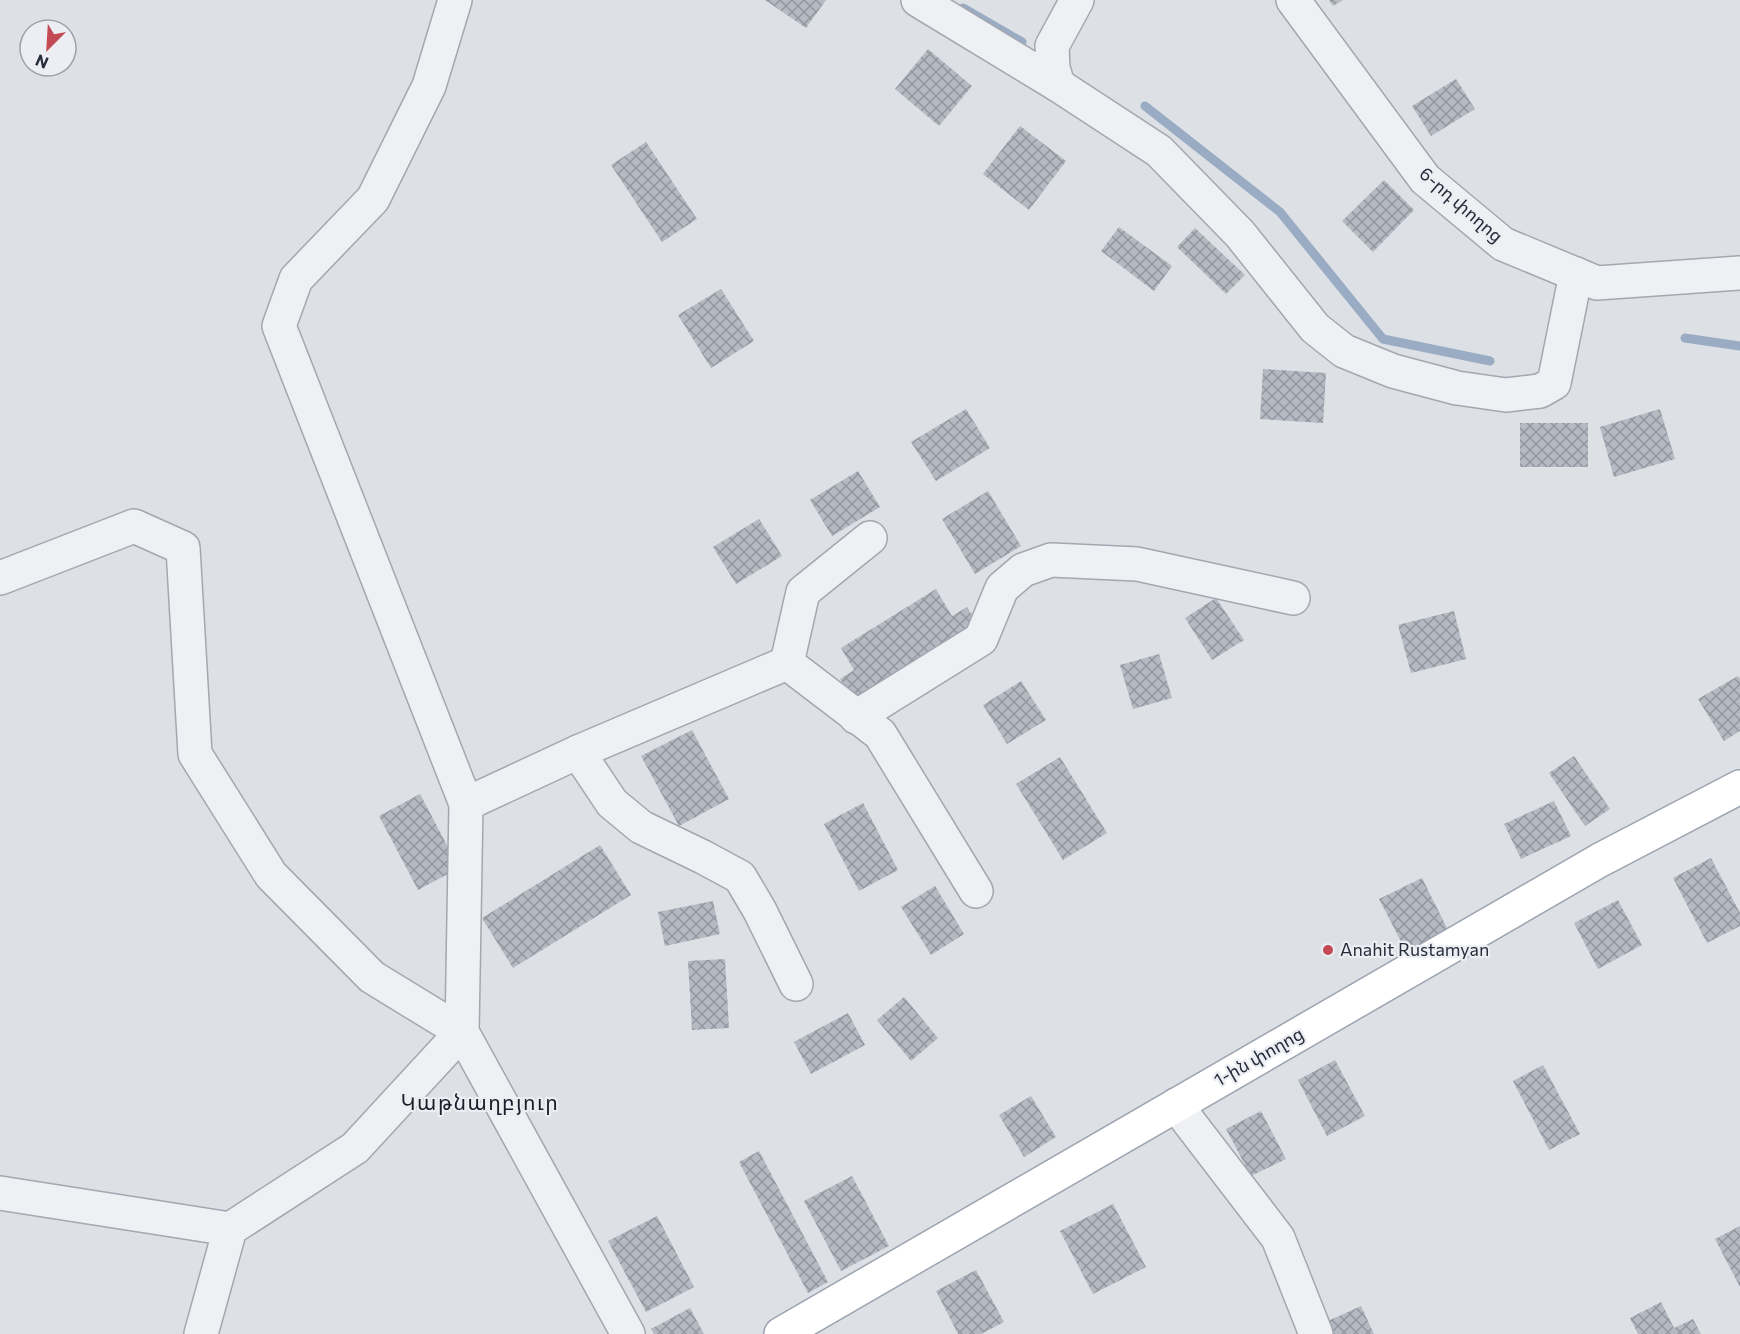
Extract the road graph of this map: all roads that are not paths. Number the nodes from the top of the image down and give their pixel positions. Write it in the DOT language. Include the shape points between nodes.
graph roads {
  1 [pos="455,0"];
  2 [pos="918,0"];
  3 [pos="1077,0"];
  4 [pos="1293,0"];
  5 [pos="1058,85"];
  6 [pos="1740,273"];
  7 [pos="1576,274"];
  8 [pos="870,538"];
  9 [pos="0,578"];
  10 [pos="1293,598"];
  11 [pos="787,663"];
  12 [pos="856,717"];
  13 [pos="578,752"];
  14 [pos="1740,787"];
  15 [pos="466,804"];
  16 [pos="976,891"];
  17 [pos="796,984"];
  18 [pos="462,1032"];
  19 [pos="1176,1105"];
  20 [pos="0,1193"];
  21 [pos="230,1229"];
  22 [pos="201,1334"];
  23 [pos="628,1334"];
  24 [pos="781,1334"];
  25 [pos="1316,1334"];
  1 -- 15 [label="street" via="429,86 374,199 296,279 279,326"];
  2 -- 5 [label="street"];
  3 -- 5 [label="street" via="1052,46"];
  4 -- 7 [label="street, 6-րդ փողոց" via="1425,179 1503,244"];
  5 -- 7 [label="street" via="1159,151 1240,234 1315,328 1344,351 1393,372 1506,395 1540,392 1554,383"];
  6 -- 7 [label="street, 6-րդ փողոց" via="1597,284"];
  8 -- 11 [label="street" via="803,592"];
  9 -- 18 [label="street" via="134,526 183,548 195,754 271,875 372,976"];
  10 -- 12 [label="street" via="1137,564 1051,560 1023,570 1002,588 981,639"];
  11 -- 12 [label="street"];
  11 -- 13 [label="street"];
  12 -- 16 [label="street" via="880,734"];
  13 -- 15 [label="street"];
  13 -- 17 [label="street" via="612,803 641,827 740,877"];
  14 -- 19 [label="main road, 1-ին փողոց" via="1600,860"];
  15 -- 18 [label="street"];
  18 -- 21 [label="street" via="355,1148"];
  18 -- 23 [label="street"];
  19 -- 24 [label="main road, 1-ին փողոց"];
  19 -- 25 [label="street" via="1278,1238"];
  20 -- 21 [label="street"];
  21 -- 22 [label="street"];
}
